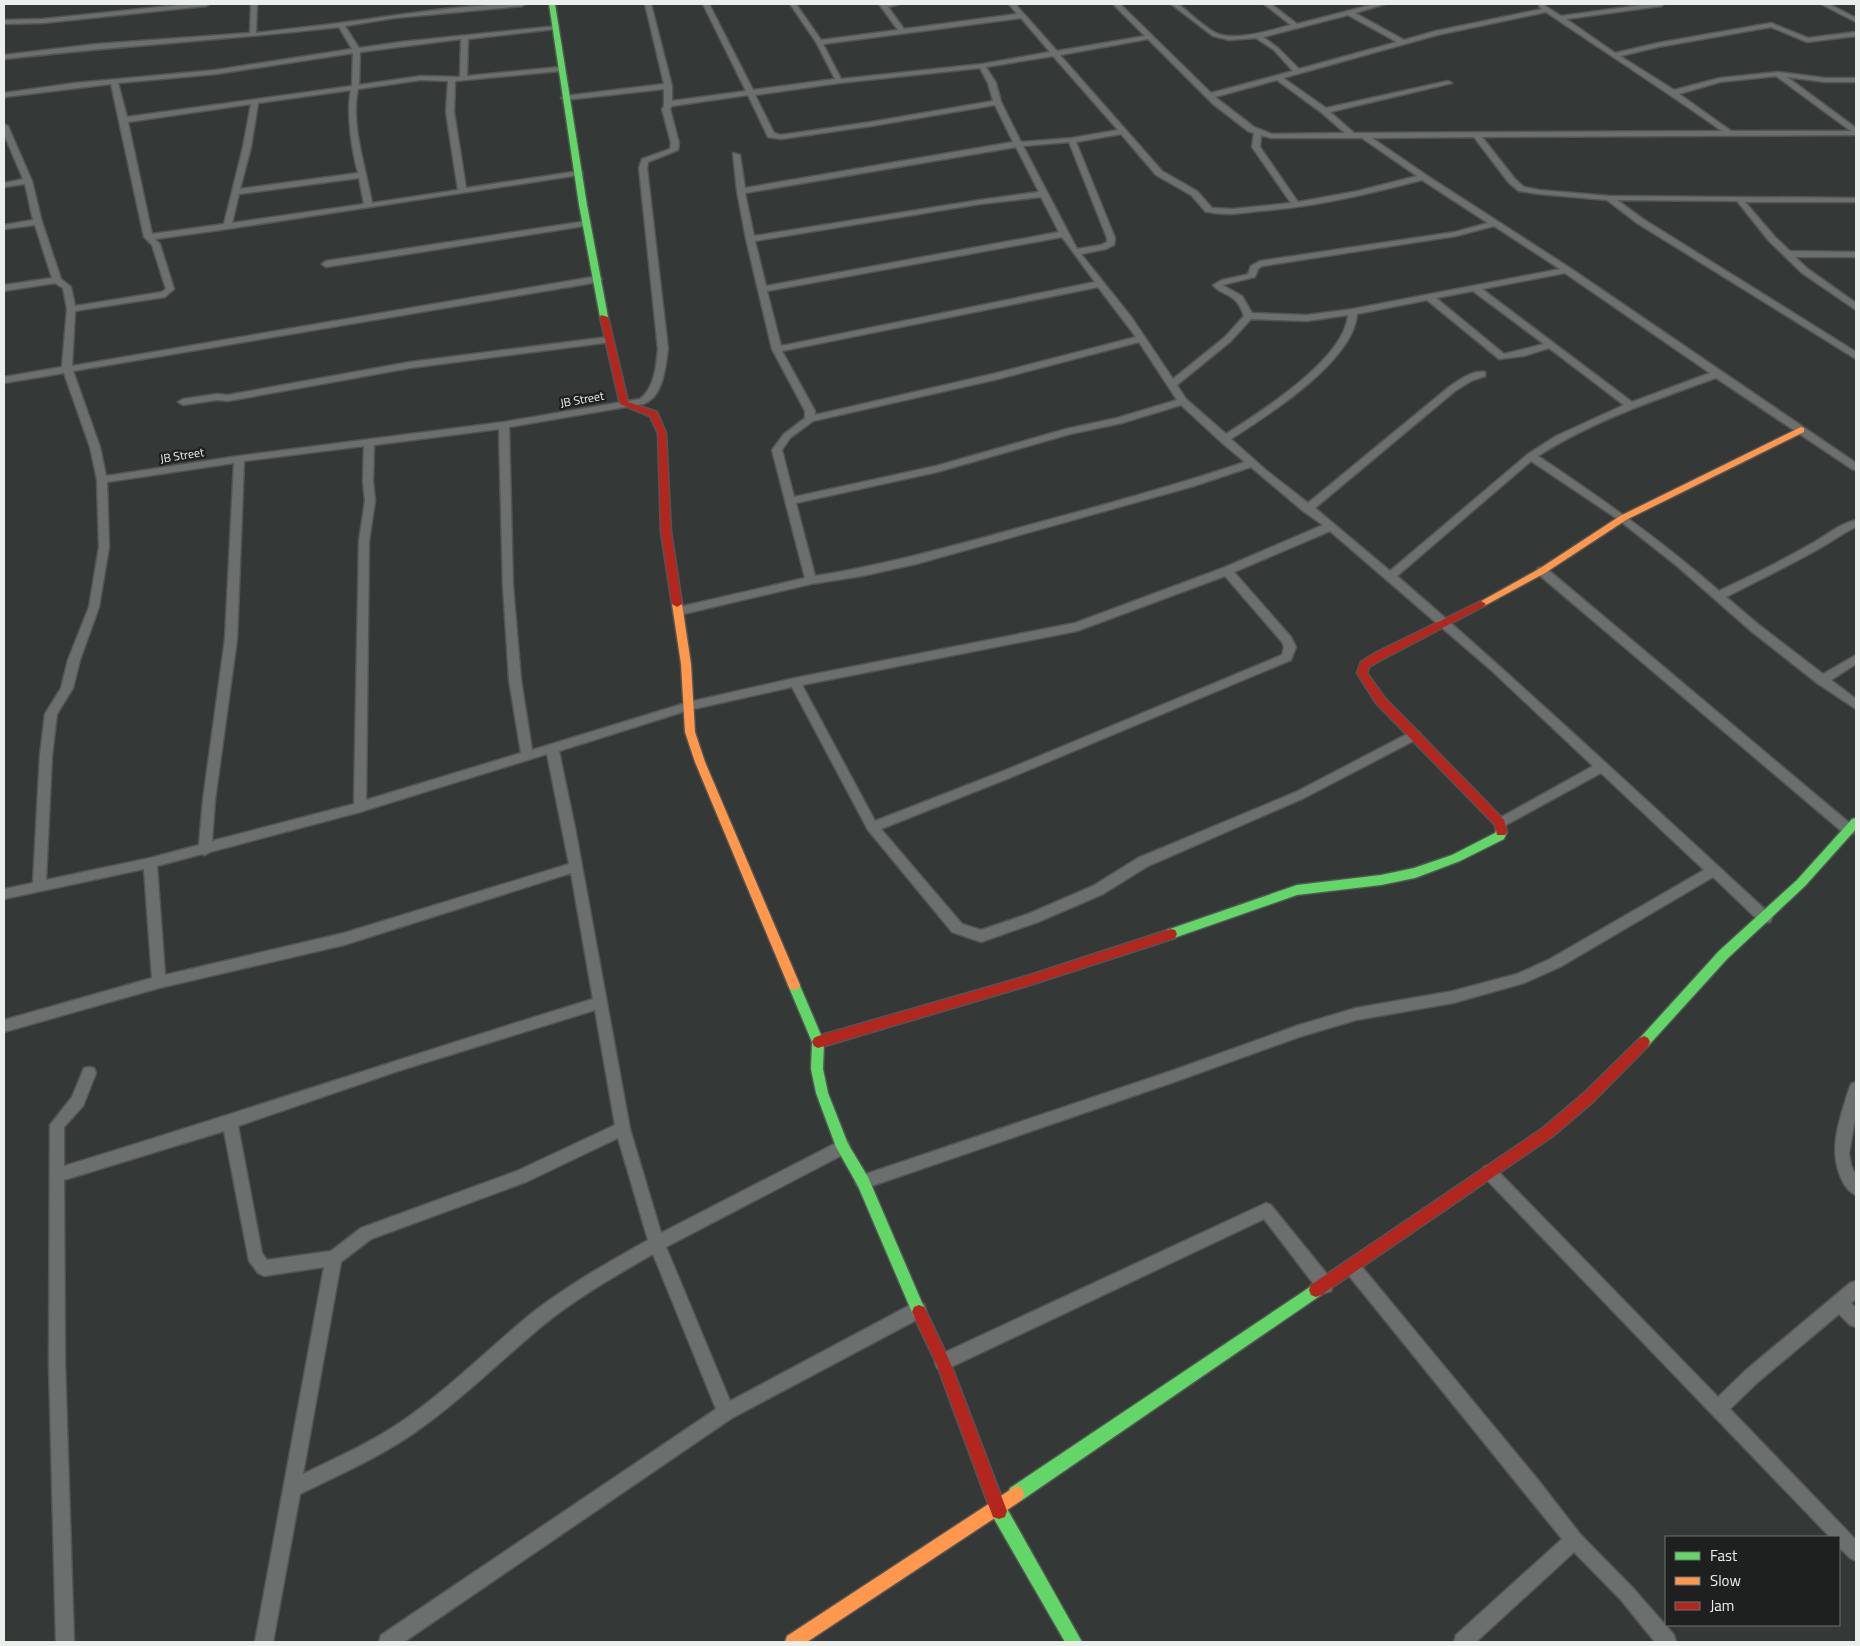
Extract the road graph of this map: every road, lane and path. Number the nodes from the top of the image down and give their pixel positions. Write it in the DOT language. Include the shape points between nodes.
graph roads {
  1 [pos="206,4"];
  2 [pos="254,4"];
  3 [pos="522,4"];
  4 [pos="552,4"];
  5 [pos="648,4"];
  6 [pos="706,4"];
  7 [pos="793,4"];
  8 [pos="896,4"];
  9 [pos="1012,4"];
  10 [pos="1116,4"];
  11 [pos="1174,4"];
  12 [pos="1267,4"];
  13 [pos="1382,4"];
  14 [pos="1538,4"];
  15 [pos="1661,4"];
  16 [pos="1824,4"];
  17 [pos="883,5"];
  18 [pos="1355,7"];
  19 [pos="1547,10"];
  20 [pos="1348,12"];
  21 [pos="1021,16"];
  22 [pos="1561,18"];
  23 [pos="1856,20"];
  24 [pos="4,22"];
  25 [pos="341,25"];
  26 [pos="1295,25"];
  27 [pos="555,26"];
  28 [pos="903,32"];
  29 [pos="1856,34"];
  30 [pos="253,35"];
  31 [pos="465,36"];
  32 [pos="1257,36"];
  33 [pos="1150,38"];
  34 [pos="819,42"];
  35 [pos="1403,42"];
  36 [pos="356,51"];
  37 [pos="1054,54"];
  38 [pos="1616,56"];
  39 [pos="4,57"];
  40 [pos="982,66"];
  41 [pos="560,69"];
  42 [pos="1298,72"];
  43 [pos="1778,74"];
  44 [pos="452,78"];
  45 [pos="1279,78"];
  46 [pos="463,79"];
  47 [pos="1856,80"];
  48 [pos="114,81"];
  49 [pos="839,81"];
  50 [pos="1448,83"];
  51 [pos="668,86"];
  52 [pos="355,88"];
  53 [pos="750,92"];
  54 [pos="1673,93"];
  55 [pos="4,95"];
  56 [pos="1210,96"];
  57 [pos="565,98"];
  58 [pos="255,102"];
  59 [pos="998,102"];
  60 [pos="668,104"];
  61 [pos="1326,111"];
  62 [pos="124,120"];
  63 [pos="4,126"];
  64 [pos="1122,132"];
  65 [pos="1258,132"];
  66 [pos="1856,132"];
  67 [pos="1730,134"];
  68 [pos="1351,135"];
  69 [pos="1363,135"];
  70 [pos="1477,136"];
  71 [pos="1072,140"];
  72 [pos="1018,144"];
  73 [pos="736,155"];
  74 [pos="579,173"];
  75 [pos="362,175"];
  76 [pos="1423,177"];
  77 [pos="28,181"];
  78 [pos="4,186"];
  79 [pos="741,190"];
  80 [pos="462,191"];
  81 [pos="235,192"];
  82 [pos="1043,194"];
  83 [pos="1610,198"];
  84 [pos="1740,200"];
  85 [pos="1856,200"];
  86 [pos="1296,204"];
  87 [pos="368,206"];
  88 [pos="38,222"];
  89 [pos="587,222"];
  90 [pos="1496,223"];
  91 [pos="227,226"];
  92 [pos="4,227"];
  93 [pos="1064,234"];
  94 [pos="148,237"];
  95 [pos="750,239"];
  96 [pos="1075,252"];
  97 [pos="1787,254"];
  98 [pos="1856,254"];
  99 [pos="326,264"];
  100 [pos="1567,270"];
  101 [pos="598,278"];
  102 [pos="57,280"];
  103 [pos="1100,284"];
  104 [pos="4,288"];
  105 [pos="1476,288"];
  106 [pos="761,290"];
  107 [pos="1428,297"];
  108 [pos="1855,305"];
  109 [pos="71,309"];
  110 [pos="1353,312"];
  111 [pos="1249,316"];
  112 [pos="1140,339"];
  113 [pos="608,340"];
  114 [pos="1551,345"];
  115 [pos="777,349"];
  116 [pos="1856,356"];
  117 [pos="67,368"];
  118 [pos="1482,374"];
  119 [pos="1717,374"];
  120 [pos="4,380"];
  121 [pos="1173,384"];
  122 [pos="1183,401"];
  123 [pos="183,402"];
  124 [pos="624,404"];
  125 [pos="1631,406"];
  126 [pos="810,419"];
  127 [pos="504,425"];
  128 [pos="1801,430"];
  129 [pos="1224,440"];
  130 [pos="369,442"];
  131 [pos="1531,456"];
  132 [pos="239,458"];
  133 [pos="1854,462"];
  134 [pos="1251,464"];
  135 [pos="102,480"];
  136 [pos="789,501"];
  137 [pos="1307,509"];
  138 [pos="1623,518"];
  139 [pos="1856,523"];
  140 [pos="1330,526"];
  141 [pos="1227,571"];
  142 [pos="1542,571"];
  143 [pos="1389,577"];
  144 [pos="811,580"];
  145 [pos="1718,596"];
  146 [pos="679,611"];
  147 [pos="1446,623"];
  148 [pos="1856,659"];
  149 [pos="1821,680"];
  150 [pos="795,682"];
  151 [pos="1856,705"];
  152 [pos="688,706"];
  153 [pos="1415,735"];
  154 [pos="552,747"];
  155 [pos="527,756"];
  156 [pos="1603,766"];
  157 [pos="360,807"];
  158 [pos="1500,823"];
  159 [pos="1853,826"];
  160 [pos="872,827"];
  161 [pos="205,850"];
  162 [pos="150,863"];
  163 [pos="575,867"];
  164 [pos="1713,871"];
  165 [pos="38,887"];
  166 [pos="4,894"];
  167 [pos="1765,918"];
  168 [pos="159,982"];
  169 [pos="599,1003"];
  170 [pos="4,1026"];
  171 [pos="818,1042"];
  172 [pos="88,1073"];
  173 [pos="1856,1089"];
  174 [pos="230,1122"];
  175 [pos="623,1129"];
  176 [pos="843,1146"];
  177 [pos="1489,1172"];
  178 [pos="56,1174"];
  179 [pos="863,1182"];
  180 [pos="1856,1188"];
  181 [pos="658,1244"];
  182 [pos="334,1258"];
  183 [pos="1352,1267"];
  184 [pos="1325,1284"];
  185 [pos="1856,1289"];
  186 [pos="1840,1304"];
  187 [pos="918,1310"];
  188 [pos="1856,1320"];
  189 [pos="943,1362"];
  190 [pos="1718,1409"];
  191 [pos="726,1412"];
  192 [pos="291,1489"];
  193 [pos="997,1507"];
  194 [pos="1574,1540"];
  195 [pos="1856,1552"];
  196 [pos="798,1641"];
  197 [pos="65,1642"];
  198 [pos="264,1642"];
  199 [pos="388,1642"];
  200 [pos="1074,1642"];
  201 [pos="1463,1642"];
  202 [pos="1667,1642"];
  1 -- 24 [label="street"];
  2 -- 30 [label="street"];
  3 -- 25 [label="street" via="394,16"];
  4 -- 27 [label="street"];
  5 -- 51 [label="street, JB Street"];
  6 -- 53 [label="street"];
  7 -- 34 [label="street"];
  8 -- 17 [label="street"];
  9 -- 21 [label="street"];
  10 -- 33 [label="street"];
  11 -- 32 [label="street" via="1215,35 1229,38"];
  12 -- 26 [label="street"];
  13 -- 18 [label="street"];
  14 -- 19 [label="street"];
  15 -- 22 [label="street"];
  16 -- 23 [label="street"];
  17 -- 28 [label="street"];
  18 -- 20 [label="street"];
  19 -- 22 [label="street"];
  19 -- 35 [label="street"];
  20 -- 26 [label="street"];
  20 -- 35 [label="street"];
  21 -- 28 [label="street"];
  21 -- 37 [label="street"];
  22 -- 38 [label="street"];
  25 -- 30 [label="street"];
  25 -- 36 [label="street"];
  26 -- 32 [label="street"];
  27 -- 31 [label="street"];
  27 -- 41 [label="street"];
  28 -- 34 [label="street"];
  29 -- 38 [label="street" via="1807,40 1771,25 1658,45"];
  30 -- 39 [label="street" via="96,46"];
  31 -- 36 [label="street"];
  31 -- 46 [label="street"];
  32 -- 42 [label="street" via="1276,49"];
  33 -- 37 [label="street"];
  33 -- 56 [label="street"];
  34 -- 49 [label="street"];
  35 -- 42 [label="street"];
  36 -- 48 [label="street" via="216,72"];
  36 -- 52 [label="street"];
  37 -- 40 [label="street"];
  37 -- 64 [label="street"];
  38 -- 54 [label="street"];
  40 -- 49 [label="street"];
  40 -- 59 [label="street"];
  41 -- 46 [label="street"];
  41 -- 57 [label="street"];
  42 -- 45 [label="street"];
  43 -- 47 [label="street"];
  43 -- 54 [label="street" via="1720,80"];
  43 -- 66 [label="street"];
  44 -- 46 [label="street"];
  44 -- 52 [label="street" via="422,78"];
  44 -- 80 [label="street" via="450,112"];
  45 -- 56 [label="street"];
  45 -- 61 [label="street"];
  48 -- 55 [label="street"];
  48 -- 62 [label="street"];
  49 -- 53 [label="street"];
  50 -- 61 [label="street"];
  51 -- 57 [label="street"];
  51 -- 60 [label="street, JB Street"];
  52 -- 58 [label="street"];
  52 -- 75 [label="street" via="352,101"];
  53 -- 59 [label="street" via="771,136 781,137"];
  53 -- 60 [label="street"];
  54 -- 67 [label="street"];
  56 -- 65 [label="street"];
  57 -- 74 [label="street"];
  58 -- 62 [label="street"];
  58 -- 81 [label="street"];
  59 -- 72 [label="street"];
  60 -- 124 [label="street, JB Street" via="666,109 674,150 644,161 643,168 663,349 660,371 653,393 643,401"];
  61 -- 68 [label="street"];
  62 -- 94 [label="street"];
  63 -- 77 [label="street"];
  64 -- 71 [label="street"];
  64 -- 86 [label="street" via="1159,173 1194,193 1209,210 1255,210"];
  65 -- 68 [label="street" via="1288,137"];
  65 -- 86 [label="street" via="1256,146"];
  66 -- 67 [label="street"];
  67 -- 70 [label="street"];
  68 -- 69 [label="street"];
  69 -- 70 [label="street"];
  69 -- 76 [label="street"];
  70 -- 83 [label="street" via="1522,189"];
  71 -- 72 [label="street"];
  71 -- 96 [label="street" via="1111,238 1111,243 1103,247"];
  72 -- 79 [label="street"];
  72 -- 82 [label="street"];
  73 -- 79 [label="street"];
  74 -- 80 [label="street"];
  74 -- 89 [label="street"];
  75 -- 81 [label="street"];
  75 -- 87 [label="street"];
  76 -- 86 [label="street" via="1368,192"];
  76 -- 90 [label="street"];
  77 -- 78 [label="street"];
  77 -- 88 [label="street"];
  79 -- 95 [label="street"];
  80 -- 87 [label="street"];
  81 -- 91 [label="street"];
  82 -- 93 [label="street"];
  82 -- 95 [label="street"];
  83 -- 84 [label="street"];
  83 -- 116 [label="street" via="1640,221"];
  84 -- 85 [label="street"];
  84 -- 97 [label="street"];
  87 -- 91 [label="street"];
  88 -- 92 [label="street"];
  88 -- 102 [label="street"];
  89 -- 99 [label="street"];
  89 -- 101 [label="street"];
  90 -- 100 [label="street"];
  90 -- 111 [label="street" via="1456,234 1260,264 1247,278 1216,285 1239,298"];
  91 -- 94 [label="street"];
  93 -- 96 [label="street"];
  93 -- 106 [label="street"];
  94 -- 109 [label="street" via="156,244 170,289 165,294"];
  95 -- 106 [label="street"];
  96 -- 103 [label="street"];
  97 -- 98 [label="street"];
  97 -- 108 [label="street" via="1805,271"];
  100 -- 105 [label="street"];
  100 -- 119 [label="street"];
  101 -- 113 [label="street"];
  101 -- 117 [label="street"];
  102 -- 104 [label="street"];
  102 -- 109 [label="street" via="66,287"];
  103 -- 112 [label="street"];
  103 -- 115 [label="street"];
  105 -- 107 [label="street"];
  105 -- 114 [label="street"];
  106 -- 115 [label="street"];
  107 -- 110 [label="street"];
  107 -- 114 [label="street" via="1502,357"];
  109 -- 117 [label="street"];
  110 -- 111 [label="street" via="1307,318"];
  110 -- 129 [label="street" via="1352,325 1345,339 1308,380"];
  111 -- 121 [label="street" via="1228,339"];
  112 -- 121 [label="street"];
  112 -- 126 [label="street"];
  113 -- 123 [label="street" via="410,365 228,398"];
  113 -- 124 [label="street"];
  114 -- 125 [label="street"];
  115 -- 126 [label="street" via="810,411"];
  117 -- 120 [label="street"];
  117 -- 135 [label="street" via="95,447"];
  118 -- 137 [label="street" via="1452,390"];
  119 -- 125 [label="street"];
  119 -- 128 [label="street"];
  121 -- 122 [label="street"];
  122 -- 129 [label="street"];
  122 -- 136 [label="street" via="937,468"];
  124 -- 127 [label="street, JB Street"];
  124 -- 146 [label="street" via="654,414 662,433 666,532"];
  125 -- 131 [label="street" via="1559,438"];
  126 -- 136 [label="street" via="787,436 777,450"];
  127 -- 130 [label="street, JB Street"];
  127 -- 155 [label="street" via="508,586 515,680"];
  128 -- 133 [label="street"];
  128 -- 138 [label="street"];
  129 -- 134 [label="street"];
  130 -- 132 [label="street, JB Street"];
  130 -- 157 [label="street" via="370,501 364,541"];
  131 -- 138 [label="street"];
  131 -- 143 [label="street"];
  132 -- 135 [label="street, JB Street"];
  132 -- 161 [label="street" via="231,639"];
  134 -- 137 [label="street"];
  134 -- 144 [label="street" via="916,560"];
  135 -- 165 [label="street" via="104,547 94,607 67,688 51,714"];
  136 -- 144 [label="street"];
  137 -- 140 [label="street"];
  138 -- 142 [label="street"];
  138 -- 145 [label="street"];
  139 -- 145 [label="street"];
  140 -- 141 [label="street"];
  140 -- 143 [label="street"];
  141 -- 150 [label="street" via="1078,627"];
  141 -- 160 [label="street" via="1287,640 1290,647 1287,656 1010,773"];
  142 -- 147 [label="street"];
  142 -- 159 [label="street"];
  143 -- 147 [label="street"];
  144 -- 146 [label="street"];
  145 -- 149 [label="street"];
  146 -- 152 [label="street"];
  147 -- 153 [label="street" via="1386,651 1365,665 1362,673 1380,700"];
  147 -- 156 [label="street"];
  148 -- 149 [label="street"];
  149 -- 151 [label="street"];
  150 -- 152 [label="street"];
  150 -- 160 [label="street"];
  152 -- 154 [label="street"];
  152 -- 171 [label="street" via="690,732 700,762"];
  153 -- 158 [label="street"];
  153 -- 160 [label="street" via="1300,795 1143,862 1091,894 981,936 957,928"];
  154 -- 155 [label="street"];
  154 -- 163 [label="street"];
  155 -- 157 [label="street"];
  156 -- 158 [label="street"];
  156 -- 164 [label="street"];
  157 -- 161 [label="street"];
  158 -- 171 [label="street" via="1500,836 1414,874 1297,890 1030,980"];
  159 -- 167 [label="street"];
  161 -- 162 [label="street"];
  162 -- 165 [label="street"];
  162 -- 168 [label="street"];
  163 -- 168 [label="street" via="344,939"];
  163 -- 169 [label="street"];
  164 -- 167 [label="street"];
  164 -- 179 [label="street" via="1554,963 1519,979 1453,997 1356,1014 1299,1031"];
  165 -- 166 [label="street"];
  167 -- 177 [label="street" via="1723,955 1664,1022 1589,1097 1548,1132"];
  168 -- 170 [label="street"];
  169 -- 174 [label="street" via="398,1064"];
  169 -- 175 [label="street"];
  171 -- 176 [label="street" via="817,1069 822,1093"];
  172 -- 178 [label="street" via="78,1100 57,1125"];
  173 -- 180 [label="street" via="1841,1150 1844,1170"];
  174 -- 178 [label="street"];
  174 -- 182 [label="street" via="255,1256 259,1262 264,1268"];
  175 -- 181 [label="street"];
  175 -- 182 [label="street" via="521,1177 366,1233"];
  176 -- 179 [label="street"];
  176 -- 181 [label="street"];
  177 -- 183 [label="street"];
  177 -- 190 [label="street"];
  178 -- 197 [label="street" via="57,1364"];
  179 -- 187 [label="street"];
  181 -- 191 [label="street"];
  181 -- 192 [label="street" via="558,1304 419,1419 379,1445"];
  182 -- 192 [label="street"];
  183 -- 184 [label="street"];
  183 -- 194 [label="street"];
  184 -- 189 [label="street" via="1266,1210"];
  184 -- 193 [label="street"];
  185 -- 186 [label="street"];
  186 -- 188 [label="street"];
  186 -- 190 [label="street" via="1752,1376"];
  187 -- 189 [label="street"];
  187 -- 191 [label="street"];
  189 -- 193 [label="street"];
  190 -- 195 [label="street"];
  191 -- 199 [label="street"];
  192 -- 198 [label="street"];
  193 -- 196 [label="street"];
  193 -- 200 [label="street"];
  194 -- 201 [label="street"];
  194 -- 202 [label="street" via="1627,1594"];
}
